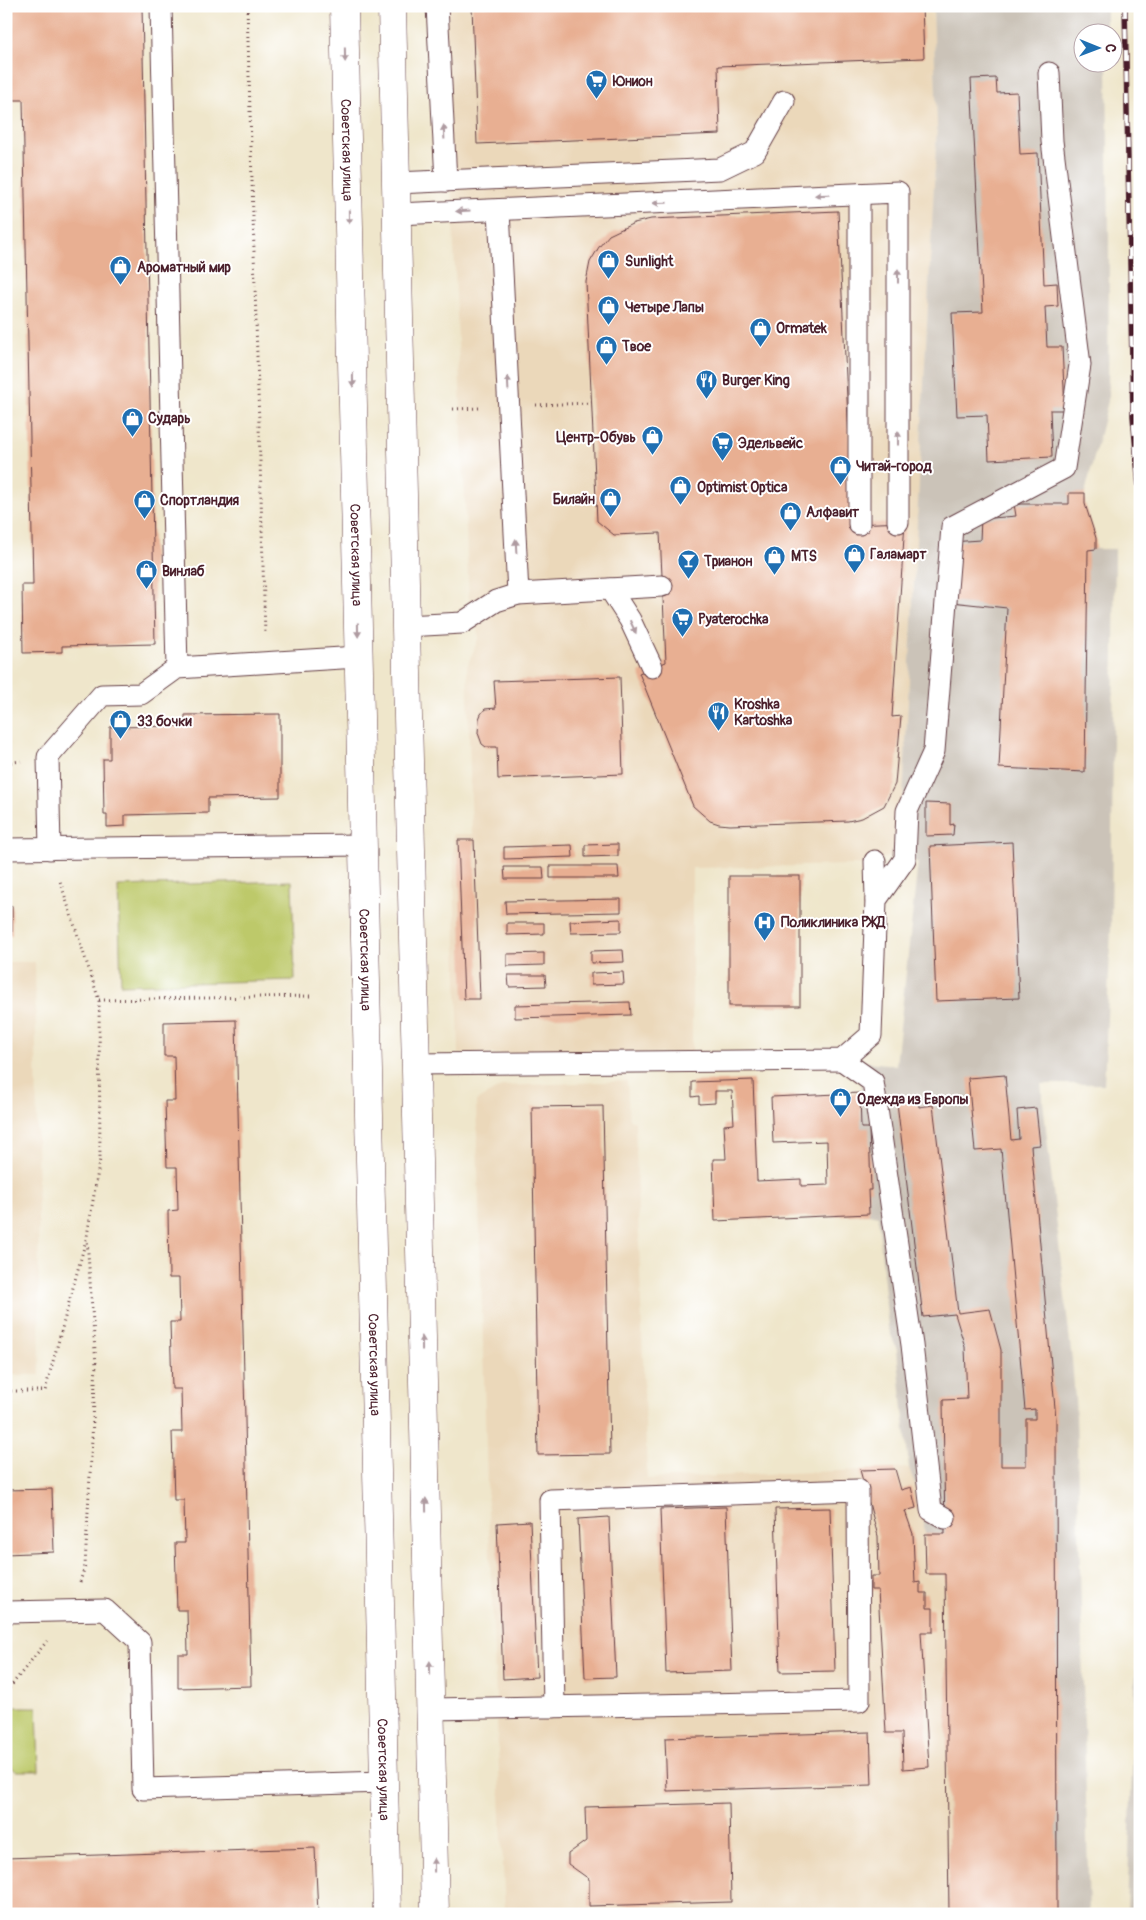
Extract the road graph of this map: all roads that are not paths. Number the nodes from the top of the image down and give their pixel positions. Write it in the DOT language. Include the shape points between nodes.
graph roads {
  1 [pos="161,6"];
  2 [pos="344,6"];
  3 [pos="392,6"];
  4 [pos="437,6"];
  5 [pos="1049,74"];
  6 [pos="784,102"];
  7 [pos="446,181"];
  8 [pos="396,183"];
  9 [pos="859,194"];
  10 [pos="499,210"];
  11 [pos="396,214"];
  12 [pos="898,522"];
  13 [pos="859,524"];
  14 [pos="662,586"];
  15 [pos="610,589"];
  16 [pos="518,594"];
  17 [pos="406,626"];
  18 [pos="358,656"];
  19 [pos="177,668"];
  20 [pos="652,668"];
  21 [pos="363,845"];
  22 [pos="6,849"];
  23 [pos="50,849"];
  24 [pos="875,861"];
  25 [pos="876,900"];
  26 [pos="842,1060"];
  27 [pos="416,1064"];
  28 [pos="945,1518"];
  29 [pos="6,1612"];
  30 [pos="554,1707"];
  31 [pos="431,1709"];
  32 [pos="384,1782"];
  33 [pos="387,1914"];
  34 [pos="435,1914"];
  1 -- 19 [label="lane"];
  2 -- 18 [label="main road, Советская улица, one-way"];
  3 -- 8 [label="main road"];
  7 -- 4 [label="lane, one-way"];
  5 -- 25 [label="lane" via="1052,141 1080,365 1064,468 952,527 934,751 907,811 905,859"];
  6 -- 7 [label="lane" via="755,152 720,169"];
  7 -- 8 [label="lane"];
  8 -- 11 [label="main road"];
  9 -- 10 [label="lane, one-way"];
  12 -- 9 [label="lane, one-way" via="898,192"];
  9 -- 13 [label="lane"];
  10 -- 11 [label="lane, one-way"];
  16 -- 10 [label="lane, one-way"];
  11 -- 17 [label="main road"];
  14 -- 15 [label="lane"];
  15 -- 16 [label="lane"];
  15 -- 20 [label="lane, one-way" via="630,620"];
  16 -- 17 [label="lane" via="496,602 462,624"];
  17 -- 27 [label="main road"];
  18 -- 19 [label="lane"];
  18 -- 21 [label="main road, Советская улица"];
  19 -- 23 [label="lane" via="141,694 102,695 48,758"];
  21 -- 23 [label="lane"];
  21 -- 32 [label="main road, Советская улица"];
  22 -- 23 [label="lane"];
  24 -- 25 [label="lane"];
  25 -- 26 [label="lane" via="872,1036"];
  26 -- 27 [label="lane"];
  26 -- 28 [label="lane" via="873,1082 912,1345 931,1510"];
  31 -- 27 [label="main road, one-way"];
  29 -- 32 [label="lane" via="105,1610 140,1642 143,1789"];
  30 -- 30 [label="lane" via="550,1500 858,1490 859,1700"];
  30 -- 31 [label="lane"];
  34 -- 31 [label="main road, one-way"];
  32 -- 33 [label="main road, Советская улица"];
}
